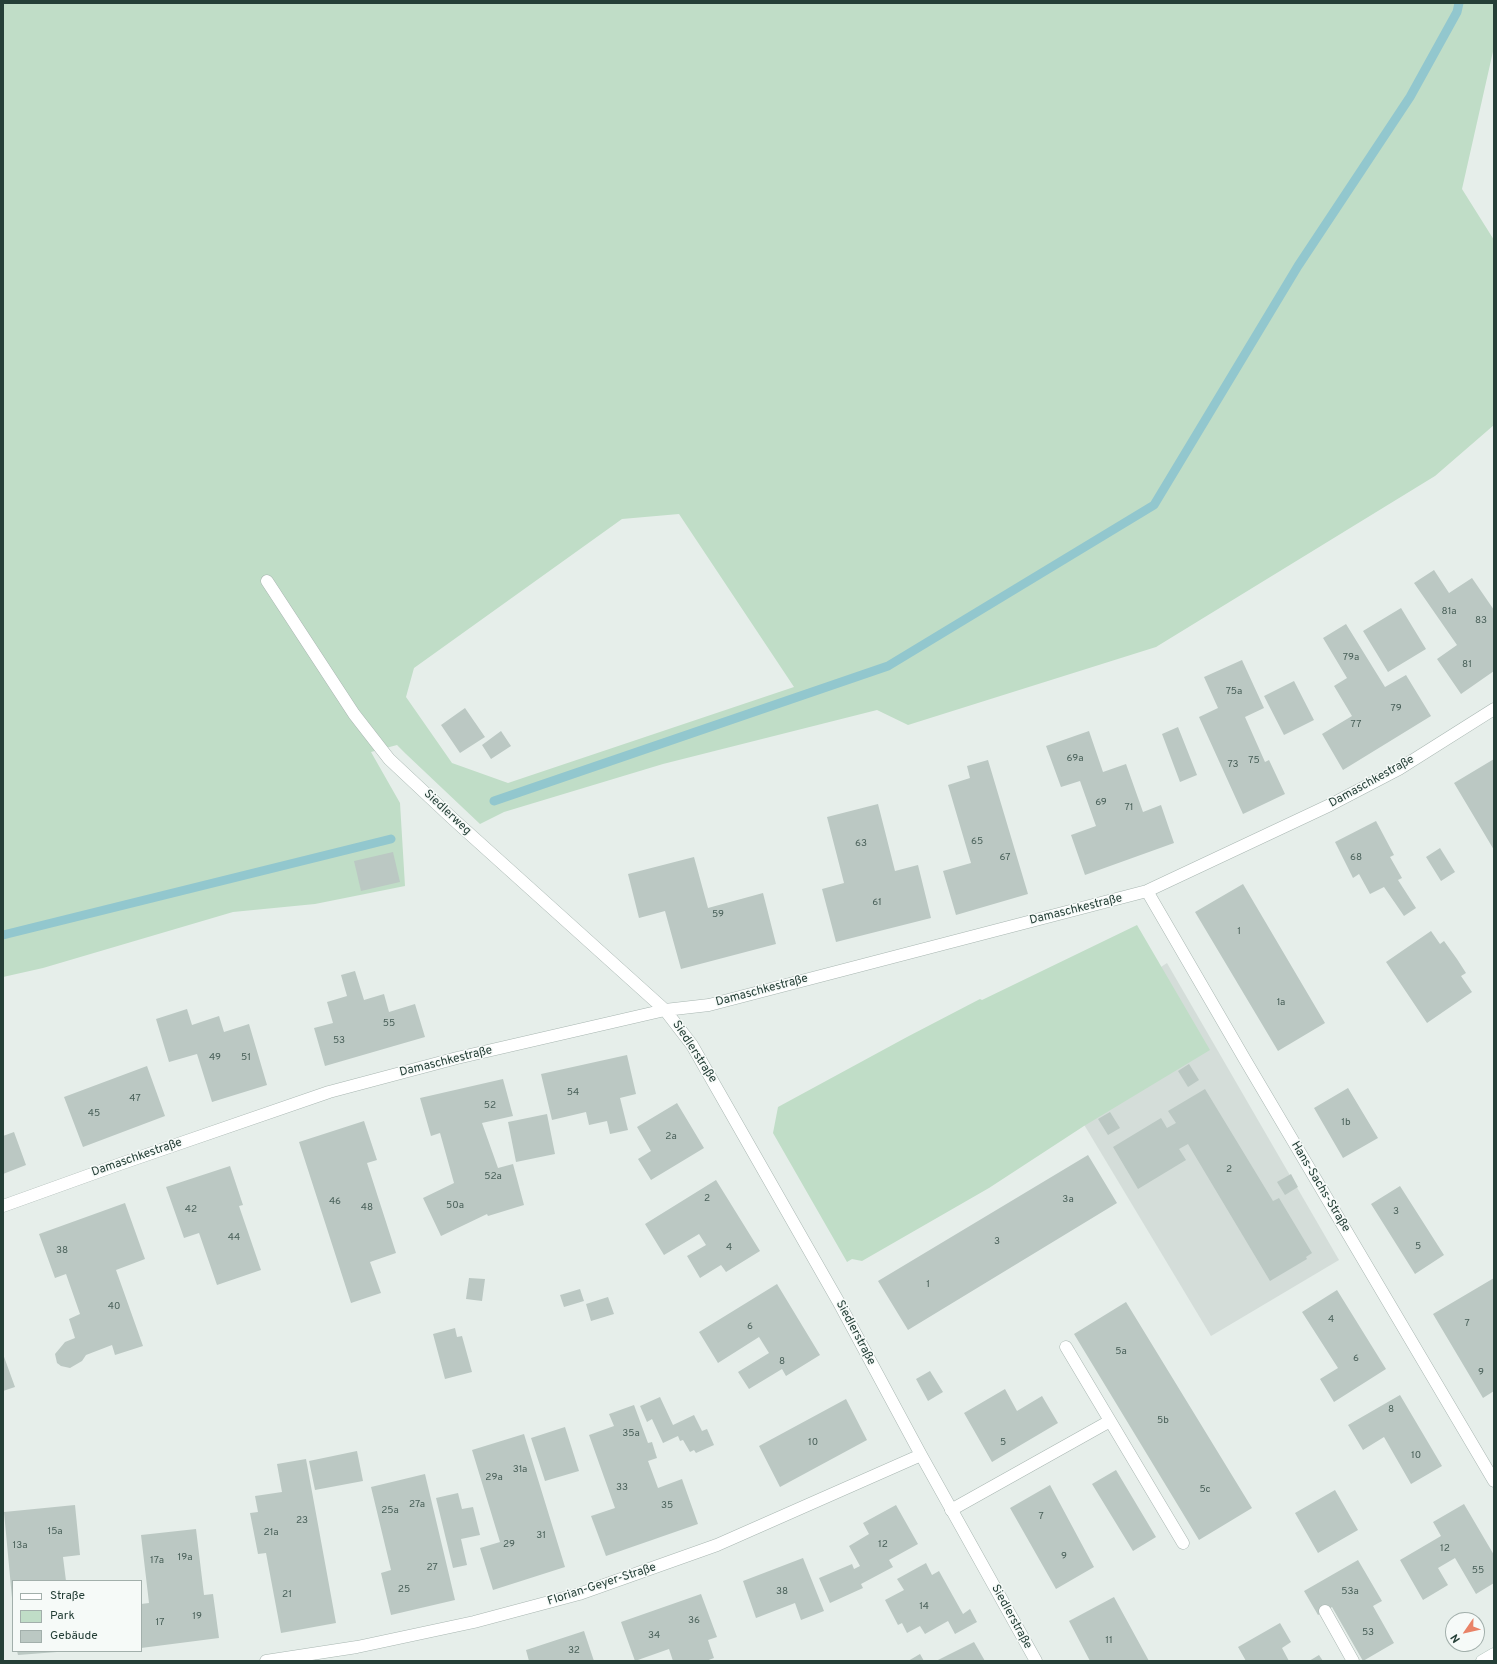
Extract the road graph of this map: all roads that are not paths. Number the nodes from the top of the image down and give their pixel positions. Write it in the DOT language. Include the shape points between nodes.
graph roads {
  1 [pos="267,581"];
  2 [pos="1494,709"];
  3 [pos="1148,891"];
  4 [pos="666,1010"];
  5 [pos="3,1206"];
  6 [pos="1066,1347"];
  7 [pos="1110,1421"];
  8 [pos="921,1455"];
  9 [pos="1494,1481"];
  10 [pos="951,1510"];
  11 [pos="1183,1542"];
  12 [pos="1325,1611"];
  13 [pos="1494,1654"];
  14 [pos="266,1661"];
  15 [pos="1036,1661"];
  16 [pos="1353,1661"];
  17 [pos="1482,1661"];
  1 -- 4 [label="street, Siedlerweg" via="354,714 389,759"];
  2 -- 3 [label="street, Damaschkestraße" via="1399,769 1330,805"];
  3 -- 4 [label="street, Damaschkestraße" via="709,1005"];
  3 -- 9 [label="street, Hans-Sachs-Straße"];
  4 -- 5 [label="street, Damaschkestraße" via="457,1058 329,1092"];
  4 -- 8 [label="street, Siedlerstraße" via="692,1045 710,1076 838,1301"];
  6 -- 7 [label="street"];
  7 -- 10 [label="street"];
  7 -- 11 [label="street"];
  8 -- 10 [label="street, Siedlerstraße"];
  8 -- 14 [label="street, Florian-Geyer-Straße" via="717,1545 579,1594 474,1622 357,1647"];
  10 -- 15 [label="street, Siedlerstraße"];
  12 -- 16 [label="street"];
  13 -- 17 [label="street"];
}
